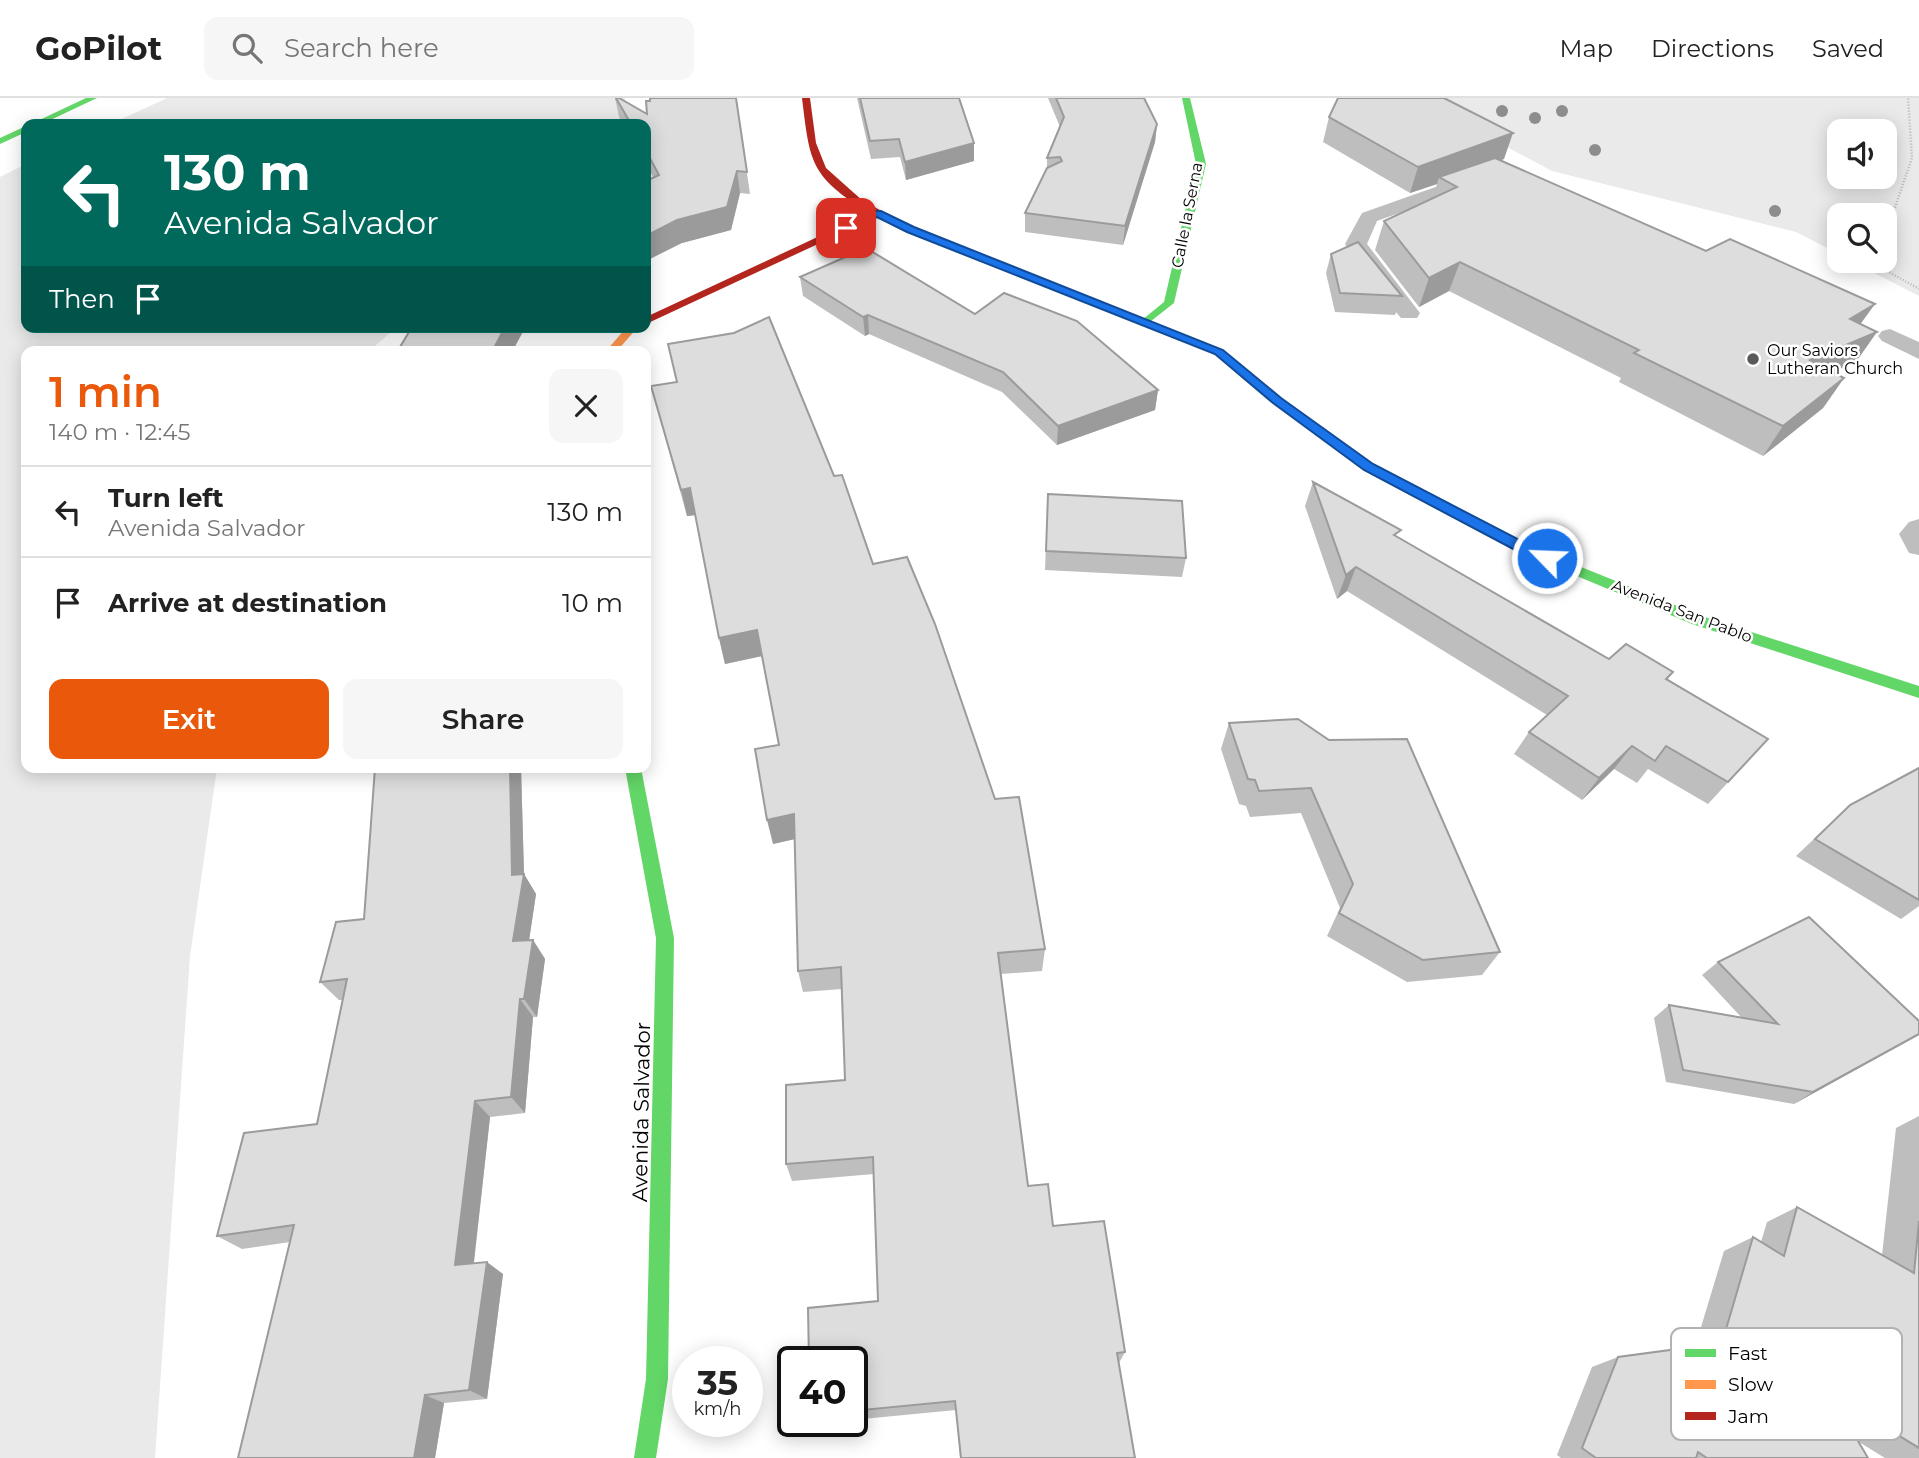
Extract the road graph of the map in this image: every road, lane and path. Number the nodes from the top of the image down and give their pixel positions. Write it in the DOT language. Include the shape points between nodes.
graph roads {
  1 [pos="93,98"];
  2 [pos="806,98"];
  3 [pos="1186,98"];
  4 [pos="1908,98"];
  5 [pos="46,119"];
  6 [pos="21,131"];
  7 [pos="0,141"];
  8 [pos="1491,174"];
  9 [pos="1896,203"];
  10 [pos="877,213"];
  11 [pos="1891,273"];
  12 [pos="1919,289"];
  13 [pos="1409,313"];
  14 [pos="651,319"];
  15 [pos="1146,322"];
  16 [pos="627,333"];
  17 [pos="1890,336"];
  18 [pos="616,346"];
  19 [pos="1919,352"];
  20 [pos="1919,528"];
  21 [pos="1919,546"];
  22 [pos="1919,692"];
  23 [pos="634,773"];
  24 [pos="645,1458"];
  1 -- 5 [label="street"];
  2 -- 10 [label="street, Avenida San Pablo" via="815,161 840,188"];
  3 -- 15 [label="street, Calle la Serna" via="1201,164 1169,303"];
  4 -- 9 [label="path" via="1912,158"];
  6 -- 7 [label="street"];
  8 -- 13 [label="lane" via="1368,217 1356,244"];
  10 -- 14 [label="street"];
  10 -- 15 [label="street, Avenida San Pablo"];
  11 -- 12 [label="path"];
  15 -- 22 [label="street, Avenida San Pablo" via="1219,352 1368,467 1522,548 1697,620"];
  16 -- 18 [label="street"];
  17 -- 19 [label="lane"];
  20 -- 21 [label="lane" via="1913,534"];
  23 -- 24 [label="street, Avenida Salvador" via="665,938 657,1380"];
}
